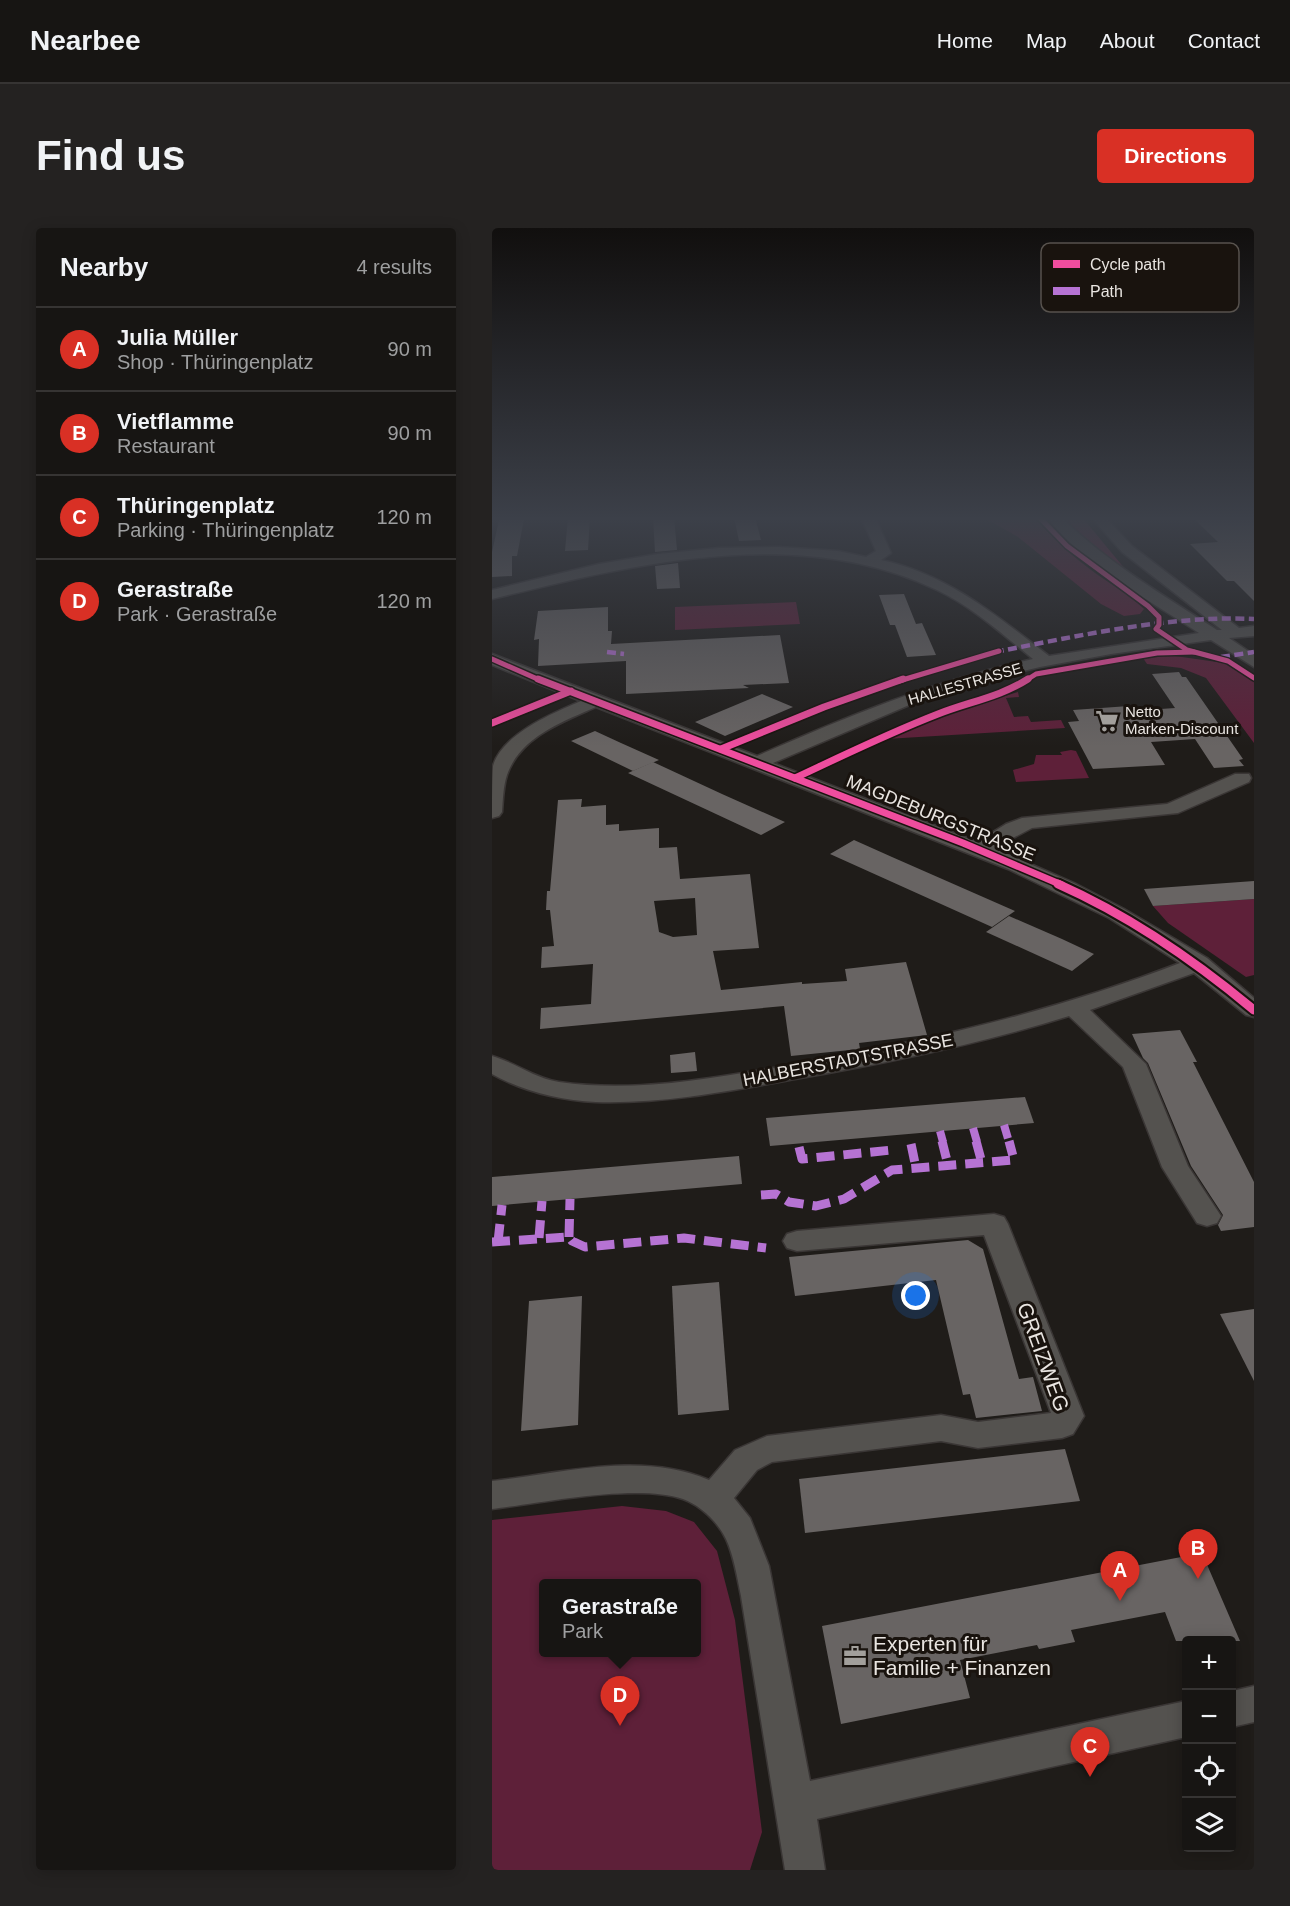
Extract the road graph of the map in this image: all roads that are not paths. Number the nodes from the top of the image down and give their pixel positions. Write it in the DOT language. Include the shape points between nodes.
graph roads {
  1 [pos="953,594"];
  2 [pos="1149,594"];
  3 [pos="1172,594"];
  4 [pos="1184,594"];
  5 [pos="1254,631"];
  6 [pos="1235,633"];
  7 [pos="1212,636"];
  8 [pos="1254,646"];
  9 [pos="492,659"];
  10 [pos="1046,661"];
  11 [pos="1254,662"];
  12 [pos="595,701"];
  13 [pos="757,763"];
  14 [pos="1242,778"];
  15 [pos="492,812"];
  16 [pos="979,849"];
  17 [pos="1199,963"];
  18 [pos="1074,1008"];
  19 [pos="1254,1010"];
  20 [pos="492,1064"];
  21 [pos="1207,1216"];
  22 [pos="797,1241"];
  23 [pos="492,1495"];
  24 [pos="712,1499"];
  25 [pos="1254,1704"];
  26 [pos="1236,1708"];
  27 [pos="1181,1720"];
  28 [pos="795,1804"];
  29 [pos="805,1870"];
  1 -- 10 [label="street"];
  2 -- 7 [label="street"];
  3 -- 7 [label="street" via="1204,618 1213,630"];
  4 -- 6 [label="street"];
  5 -- 6 [label="street, HALLESTRASSE"];
  6 -- 7 [label="street, HALLESTRASSE"];
  6 -- 8 [label="street"];
  7 -- 10 [label="street, HALLESTRASSE"];
  7 -- 11 [label="street"];
  9 -- 12 [label="street, MAGDEBURGSTRASSE"];
  10 -- 13 [label="street, HALLESTRASSE" via="918,696"];
  12 -- 13 [label="street, MAGDEBURGSTRASSE"];
  12 -- 15 [label="street" via="537,729 512,749 498,775"];
  13 -- 16 [label="street, MAGDEBURGSTRASSE"];
  14 -- 16 [label="street, MAGDEBURGSTRASSE" via="1171,809 1029,822"];
  16 -- 17 [label="street, MAGDEBURGSTRASSE" via="1103,905"];
  17 -- 18 [label="street, HALBERSTADTSTRASSE"];
  17 -- 19 [label="street, MAGDEBURGSTRASSE"];
  18 -- 20 [label="street, HALBERSTADTSTRASSE" via="900,1054 698,1087 614,1093 558,1090 518,1078"];
  18 -- 21 [label="street" via="1134,1064 1175,1167"];
  22 -- 24 [label="street, GREIZWEG" via="994,1224 1068,1416 1062,1425 978,1435 941,1428 767,1449 746,1460"];
  23 -- 24 [label="street" via="630,1480 690,1487"];
  24 -- 28 [label="street" via="739,1529 747,1551"];
  25 -- 26 [label="street"];
  27 -- 28 [label="street"];
  28 -- 29 [label="street"];
}
